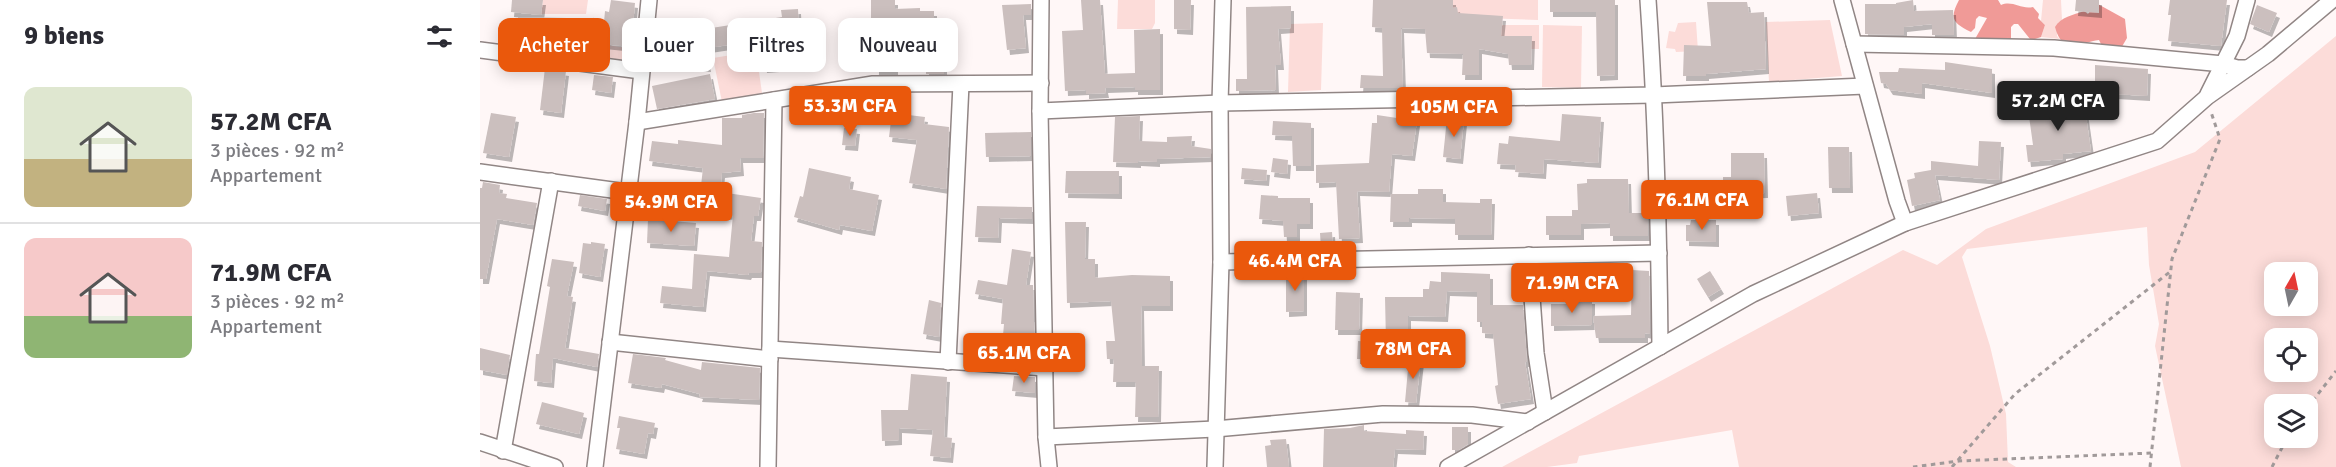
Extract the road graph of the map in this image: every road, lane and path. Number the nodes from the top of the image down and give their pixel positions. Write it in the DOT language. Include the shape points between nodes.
graph roads {
  1 [pos="649,0"];
  2 [pos="1041,0"];
  3 [pos="1223,0"];
  4 [pos="1648,0"];
  5 [pos="1842,0"];
  6 [pos="2247,0"];
  7 [pos="2332,0"];
  8 [pos="647,18"];
  9 [pos="1854,44"];
  10 [pos="480,50"];
  11 [pos="2223,64"];
  12 [pos="622,68"];
  13 [pos="2248,68"];
  14 [pos="641,72"];
  15 [pos="1041,83"];
  16 [pos="961,84"];
  17 [pos="1865,86"];
  18 [pos="1654,95"];
  19 [pos="2207,97"];
  20 [pos="774,100"];
  21 [pos="1220,103"];
  22 [pos="1040,111"];
  23 [pos="637,122"];
  24 [pos="480,172"];
  25 [pos="551,181"];
  26 [pos="627,192"];
  27 [pos="1905,224"];
  28 [pos="1659,253"];
  29 [pos="1529,255"];
  30 [pos="1221,262"];
  31 [pos="2171,271"];
  32 [pos="610,342"];
  33 [pos="1659,347"];
  34 [pos="770,354"];
  35 [pos="948,362"];
  36 [pos="1046,368"];
  37 [pos="2336,371"];
  38 [pos="2318,394"];
  39 [pos="1545,412"];
  40 [pos="1528,422"];
  41 [pos="1215,429"];
  42 [pos="1046,437"];
  43 [pos="480,442"];
  44 [pos="2282,448"];
  45 [pos="504,451"];
  46 [pos="2151,453"];
  47 [pos="1959,460"];
  48 [pos="555,467"];
  49 [pos="595,467"];
  50 [pos="768,467"];
  51 [pos="1049,467"];
  52 [pos="1215,467"];
  53 [pos="1448,467"];
  54 [pos="1913,467"];
  55 [pos="1952,467"];
  56 [pos="2150,467"];
  57 [pos="2272,467"];
  1 -- 8 [label="street"];
  2 -- 15 [label="street"];
  3 -- 21 [label="street"];
  4 -- 18 [label="street"];
  5 -- 9 [label="street"];
  6 -- 11 [label="street" via="2237,36"];
  7 -- 13 [label="street"];
  9 -- 11 [label="street" via="2054,48"];
  9 -- 17 [label="street"];
  10 -- 12 [label="street"];
  11 -- 13 [label="street"];
  11 -- 19 [label="street"];
  13 -- 19 [label="street"];
  14 -- 23 [label="street"];
  15 -- 16 [label="street"];
  15 -- 22 [label="street"];
  16 -- 20 [label="street" via="873,84"];
  16 -- 35 [label="street"];
  17 -- 18 [label="street"];
  17 -- 27 [label="street"];
  18 -- 21 [label="street"];
  18 -- 28 [label="street"];
  19 -- 27 [label="street" via="2157,141"];
  19 -- 31 [label="path" via="2220,139 2172,259"];
  20 -- 23 [label="street"];
  20 -- 34 [label="street"];
  21 -- 22 [label="street"];
  21 -- 30 [label="street"];
  22 -- 36 [label="street"];
  23 -- 26 [label="street"];
  24 -- 25 [label="street"];
  25 -- 26 [label="street"];
  25 -- 45 [label="street"];
  26 -- 32 [label="street"];
  27 -- 33 [label="street" via="1753,294"];
  28 -- 29 [label="street"];
  28 -- 33 [label="street"];
  29 -- 30 [label="street"];
  29 -- 39 [label="street"];
  30 -- 41 [label="street"];
  31 -- 46 [label="path"];
  31 -- 47 [label="path" via="2015,394"];
  32 -- 34 [label="street"];
  32 -- 49 [label="street"];
  33 -- 39 [label="street"];
  34 -- 35 [label="street"];
  34 -- 50 [label="street"];
  35 -- 36 [label="street"];
  36 -- 42 [label="street"];
  37 -- 38 [label="path"];
  39 -- 40 [label="street"];
  40 -- 41 [label="street" via="1472,415 1383,414"];
  40 -- 53 [label="street"];
  41 -- 42 [label="street"];
  41 -- 52 [label="street"];
  42 -- 51 [label="street"];
  43 -- 45 [label="street"];
  44 -- 57 [label="path"];
  45 -- 48 [label="street"];
  46 -- 47 [label="path"];
  46 -- 56 [label="path"];
  47 -- 54 [label="path"];
  47 -- 55 [label="path"];
}
